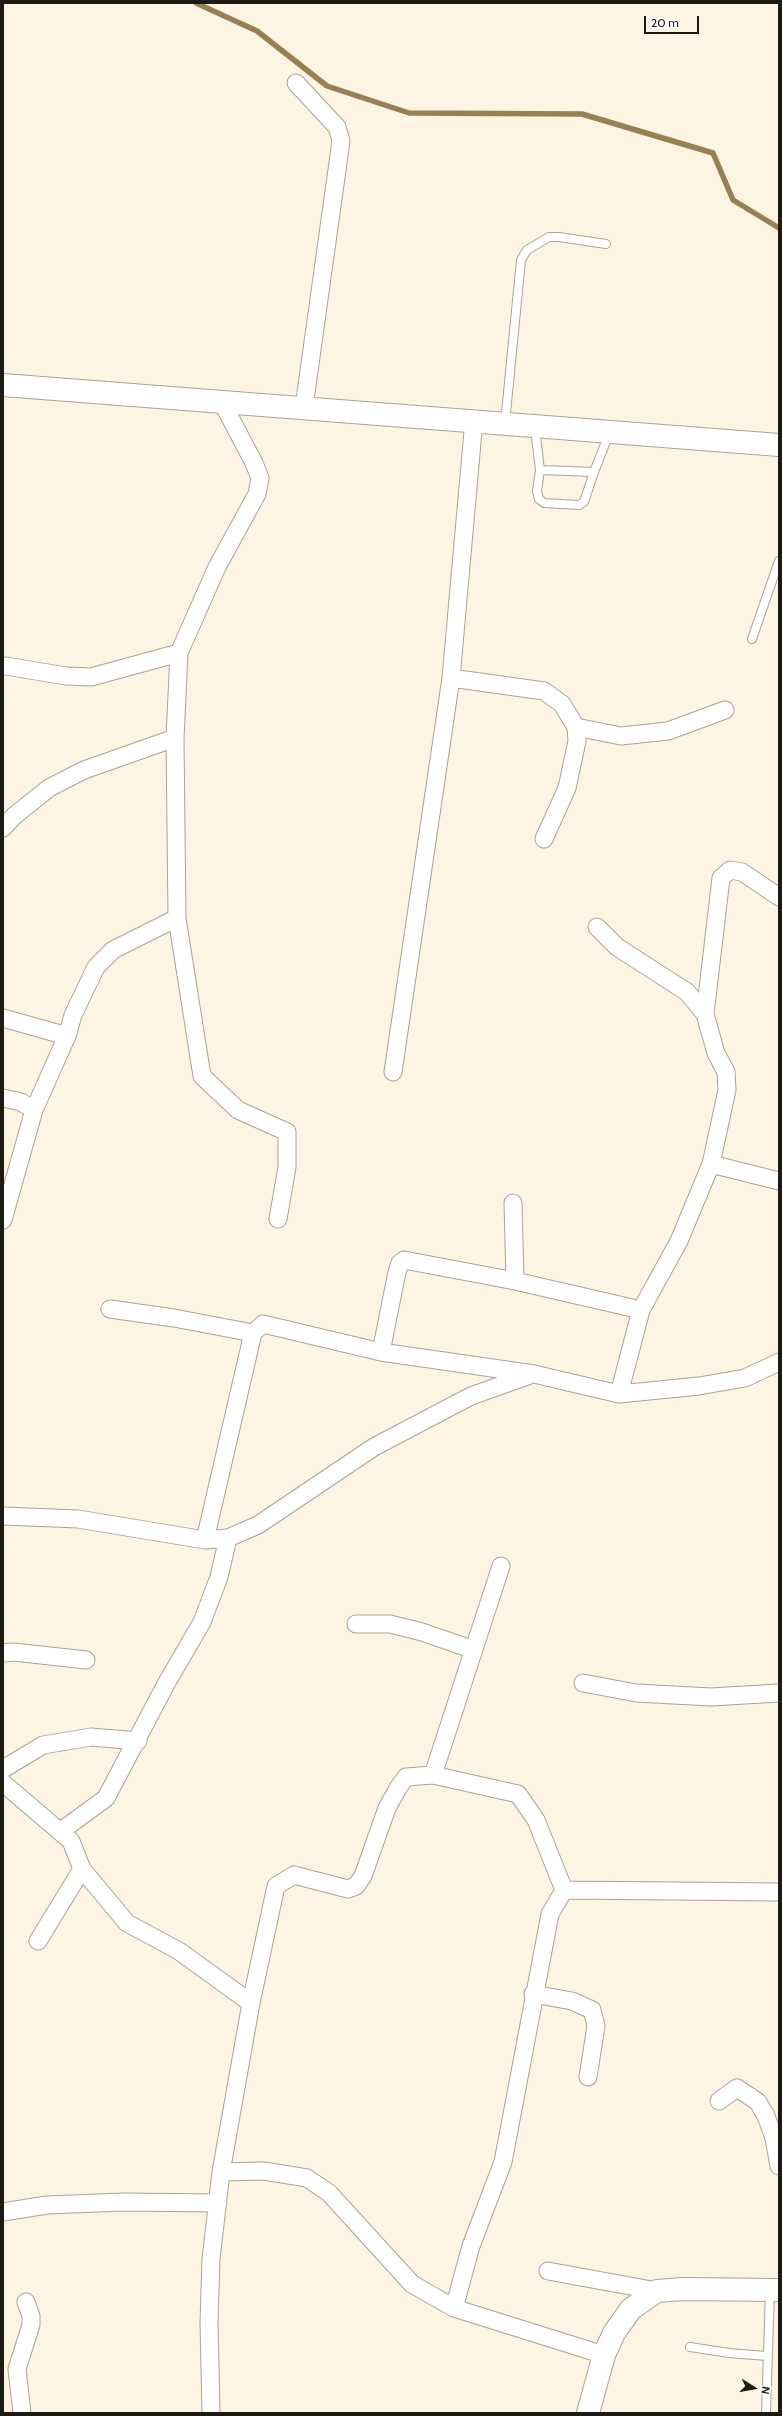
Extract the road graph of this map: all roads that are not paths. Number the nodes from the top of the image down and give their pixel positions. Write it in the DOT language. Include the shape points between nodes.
graph roads {
  1 [pos="296,83"];
  2 [pos="606,244"];
  3 [pos="3,385"];
  4 [pos="222,402"];
  5 [pos="304,406"];
  6 [pos="474,420"];
  7 [pos="505,423"];
  8 [pos="534,425"];
  9 [pos="610,431"];
  10 [pos="779,445"];
  11 [pos="540,470"];
  12 [pos="594,472"];
  13 [pos="779,561"];
  14 [pos="752,639"];
  15 [pos="179,653"];
  16 [pos="6,666"];
  17 [pos="452,678"];
  18 [pos="726,710"];
  19 [pos="576,727"];
  20 [pos="175,738"];
  21 [pos="3,828"];
  22 [pos="544,840"];
  23 [pos="779,897"];
  24 [pos="177,918"];
  25 [pos="597,927"];
  26 [pos="706,1014"];
  27 [pos="3,1018"];
  28 [pos="67,1036"];
  29 [pos="393,1072"];
  30 [pos="3,1098"];
  31 [pos="34,1110"];
  32 [pos="711,1164"];
  33 [pos="779,1181"];
  34 [pos="513,1203"];
  35 [pos="278,1219"];
  36 [pos="3,1220"];
  37 [pos="515,1281"];
  38 [pos="110,1309"];
  39 [pos="642,1310"];
  40 [pos="253,1333"];
  41 [pos="381,1352"];
  42 [pos="779,1362"];
  43 [pos="534,1374"];
  44 [pos="619,1394"];
  45 [pos="3,1516"];
  46 [pos="228,1538"];
  47 [pos="205,1540"];
  48 [pos="501,1566"];
  49 [pos="356,1624"];
  50 [pos="474,1650"];
  51 [pos="3,1653"];
  52 [pos="86,1660"];
  53 [pos="583,1683"];
  54 [pos="779,1693"];
  55 [pos="138,1741"];
  56 [pos="3,1769"];
  57 [pos="433,1775"];
  58 [pos="3,1783"];
  59 [pos="60,1831"];
  60 [pos="82,1869"];
  61 [pos="564,1890"];
  62 [pos="779,1892"];
  63 [pos="38,1941"];
  64 [pos="533,1994"];
  65 [pos="251,2003"];
  66 [pos="588,2077"];
  67 [pos="719,2101"];
  68 [pos="779,2166"];
  69 [pos="221,2172"];
  70 [pos="218,2203"];
  71 [pos="3,2212"];
  72 [pos="548,2270"];
  73 [pos="774,2290"];
  74 [pos="657,2291"];
  75 [pos="26,2302"];
  76 [pos="454,2308"];
  77 [pos="690,2347"];
  78 [pos="604,2355"];
  79 [pos="767,2356"];
  80 [pos="22,2413"];
  81 [pos="211,2413"];
  82 [pos="588,2413"];
  83 [pos="766,2413"];
  1 -- 5 [label="street" via="337,127 341,141"];
  2 -- 7 [label="lane" via="549,237 527,250 521,260"];
  3 -- 4 [label="main road"];
  4 -- 5 [label="main road"];
  4 -- 15 [label="street" via="260,478 257,494 217,567"];
  5 -- 6 [label="main road"];
  6 -- 7 [label="main road"];
  6 -- 17 [label="street"];
  7 -- 8 [label="main road"];
  8 -- 9 [label="main road"];
  8 -- 11 [label="lane"];
  9 -- 10 [label="main road"];
  9 -- 12 [label="lane"];
  11 -- 12 [label="lane"];
  11 -- 12 [label="lane" via="537,491 539,499 544,503 579,505 584,502"];
  13 -- 14 [label="lane"];
  15 -- 16 [label="street" via="91,677 66,676"];
  15 -- 20 [label="street"];
  17 -- 19 [label="street" via="544,692 562,704"];
  17 -- 29 [label="street"];
  18 -- 19 [label="street" via="668,731 621,736"];
  19 -- 22 [label="street" via="577,741 567,788"];
  20 -- 21 [label="street" via="84,770 49,788"];
  20 -- 24 [label="street"];
  23 -- 26 [label="street" via="742,872 730,870 721,878"];
  24 -- 28 [label="street" via="113,950 96,968 73,1015"];
  24 -- 35 [label="street" via="202,1076 238,1110 287,1132 287,1167"];
  25 -- 26 [label="street" via="617,947 687,992"];
  26 -- 32 [label="street" via="716,1053 726,1072 727,1090"];
  27 -- 28 [label="street"];
  28 -- 31 [label="street"];
  30 -- 31 [label="street" via="21,1102"];
  31 -- 36 [label="street"];
  32 -- 33 [label="street"];
  32 -- 39 [label="street" via="679,1241"];
  34 -- 37 [label="street"];
  37 -- 39 [label="street"];
  37 -- 41 [label="street" via="404,1260 397,1272"];
  38 -- 40 [label="street"];
  39 -- 44 [label="street"];
  40 -- 41 [label="street" via="263,1324 274,1325"];
  40 -- 47 [label="street"];
  41 -- 43 [label="street"];
  42 -- 44 [label="street" via="745,1378 699,1386"];
  43 -- 44 [label="street"];
  43 -- 46 [label="street" via="471,1396 374,1447 258,1525"];
  45 -- 47 [label="street" via="78,1519"];
  46 -- 47 [label="street"];
  46 -- 55 [label="street" via="219,1577 202,1622 166,1684"];
  48 -- 50 [label="street"];
  49 -- 50 [label="street" via="390,1624"];
  50 -- 57 [label="street"];
  51 -- 52 [label="street"];
  53 -- 54 [label="street" via="644,1693 711,1697"];
  55 -- 56 [label="street" via="92,1737 43,1745"];
  55 -- 59 [label="street" via="106,1798"];
  57 -- 61 [label="street" via="518,1794 536,1820"];
  57 -- 65 [label="street" via="406,1777 398,1788 387,1808 363,1876 356,1886 348,1889 294,1875 276,1886"];
  58 -- 59 [label="street"];
  59 -- 60 [label="street" via="71,1841"];
  60 -- 63 [label="street"];
  60 -- 65 [label="street" via="127,1923 179,1951"];
  61 -- 62 [label="street"];
  61 -- 64 [label="street" via="550,1914"];
  64 -- 66 [label="street" via="572,2001 592,2010 596,2026"];
  64 -- 76 [label="street" via="503,2162 471,2246"];
  65 -- 69 [label="street"];
  67 -- 68 [label="street" via="737,2088 758,2102 774,2138"];
  69 -- 70 [label="street"];
  69 -- 76 [label="street" via="264,2171 307,2178 329,2193 412,2284"];
  70 -- 71 [label="street" via="108,2202 47,2205"];
  70 -- 81 [label="street" via="211,2259"];
  72 -- 74 [label="street"];
  73 -- 74 [label="main road"];
  73 -- 79 [label="lane"];
  74 -- 78 [label="main road" via="631,2309 614,2333"];
  75 -- 80 [label="street" via="31,2325 17,2370"];
  76 -- 78 [label="street"];
  77 -- 79 [label="lane"];
  78 -- 82 [label="main road"];
  79 -- 83 [label="lane"];
}
